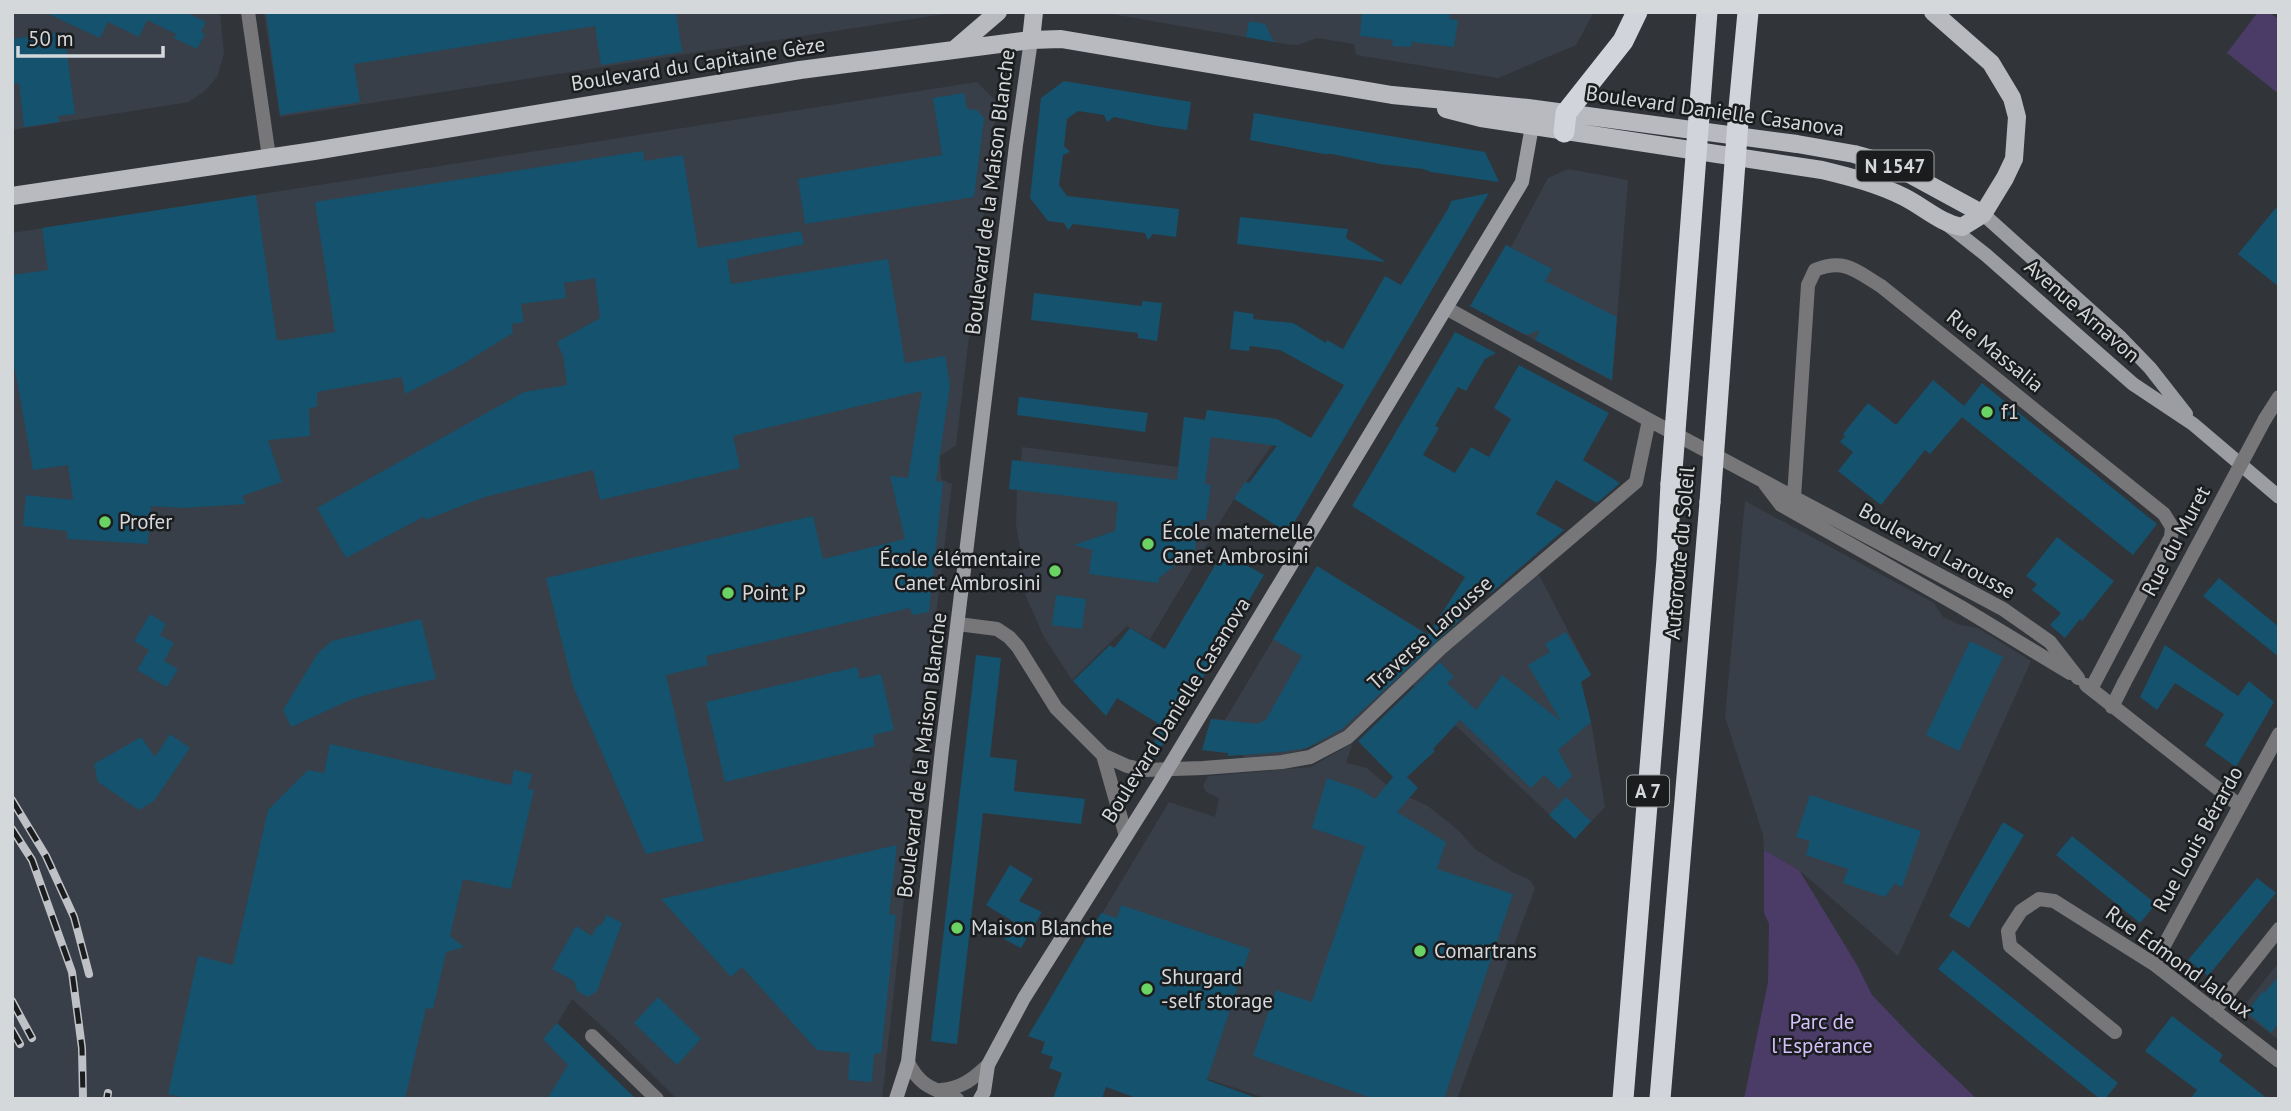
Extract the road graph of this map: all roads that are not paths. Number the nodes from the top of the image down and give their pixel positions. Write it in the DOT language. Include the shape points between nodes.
graph roads {
  1 [pos="248,12"];
  2 [pos="998,12"];
  3 [pos="1034,12"];
  4 [pos="1637,12"];
  5 [pos="1707,12"];
  6 [pos="1748,12"];
  7 [pos="1933,12"];
  8 [pos="1031,40"];
  9 [pos="955,49"];
  10 [pos="1530,117"];
  11 [pos="1565,122"];
  12 [pos="270,157"];
  13 [pos="12,195"];
  14 [pos="1983,214"];
  15 [pos="1947,224"];
  16 [pos="1446,308"];
  17 [pos="2279,397"];
  18 [pos="1649,420"];
  19 [pos="2193,424"];
  20 [pos="1762,480"];
  21 [pos="1794,497"];
  22 [pos="2279,497"];
  23 [pos="958,624"];
  24 [pos="2078,678"];
  25 [pos="2091,689"];
  26 [pos="2112,707"];
  27 [pos="2279,734"];
  28 [pos="1103,755"];
  29 [pos="1167,770"];
  30 [pos="2240,806"];
  31 [pos="1126,836"];
  32 [pos="2279,929"];
  33 [pos="2154,964"];
  34 [pos="2214,1011"];
  35 [pos="2115,1032"];
  36 [pos="592,1036"];
  37 [pos="2279,1061"];
  38 [pos="908,1062"];
  39 [pos="988,1065"];
  40 [pos="939,1091"];
  41 [pos="657,1099"];
  42 [pos="896,1099"];
  43 [pos="957,1099"];
  44 [pos="980,1099"];
  45 [pos="1623,1099"];
  46 [pos="1660,1099"];
  1 -- 12 [label="street"];
  2 -- 9 [label="main road"];
  3 -- 8 [label="main road"];
  4 -- 11 [label="highway" via="1623,41"];
  5 -- 45 [label="highway, Autoroute du Soleil / A 7, bridge"];
  6 -- 46 [label="highway, Autoroute du Soleil / A 7, bridge"];
  7 -- 14 [label="main road" via="1991,63 2012,98 2017,117 2014,159"];
  8 -- 9 [label="main road, Boulevard du Capitaine Gèze"];
  8 -- 10 [label="main road, Boulevard du Capitaine Gèze" via="1061,39"];
  8 -- 23 [label="street, Boulevard de la Maison Blanche"];
  9 -- 12 [label="main road, Boulevard du Capitaine Gèze"];
  10 -- 11 [label="main road, Boulevard Danielle Casanova"];
  10 -- 16 [label="street, Boulevard Danielle Casanova" via="1522,182"];
  11 -- 14 [label="main road, Boulevard Danielle Casanova / N 1547" via="1797,144 1854,154 1893,165"];
  11 -- 15 [label="main road, Boulevard Danielle Casanova" via="1866,180"];
  12 -- 13 [label="main road, Boulevard du Capitaine Gèze"];
  14 -- 15 [label="main road" via="1962,227"];
  14 -- 19 [label="street, Avenue Arnavon / N 1547" via="2121,338"];
  15 -- 19 [label="street, Avenue Arnavon / N 1547" via="2133,384"];
  16 -- 18 [label="street, Boulevard Larousse"];
  16 -- 29 [label="street, Boulevard Danielle Casanova"];
  17 -- 26 [label="street, Rue du Muret, bridge"];
  18 -- 20 [label="street, Boulevard Larousse"];
  18 -- 29 [label="street, Traverse Larousse" via="1636,482 1471,622 1348,737 1310,757"];
  19 -- 22 [label="street, Avenue Arnavon / N 1547"];
  20 -- 21 [label="street, Boulevard Larousse"];
  20 -- 24 [label="street, Boulevard Larousse" via="1781,505"];
  21 -- 24 [label="street, Boulevard Larousse" via="2003,609 2050,642"];
  21 -- 25 [label="street, Rue Massalia" via="1808,285 1815,270 1842,264 1881,286 2164,513 2172,527 2171,537"];
  23 -- 28 [label="street" via="997,629 1009,637 1056,708"];
  23 -- 38 [label="street, Boulevard de la Maison Blanche"];
  24 -- 25 [label="street, Boulevard Larousse"];
  25 -- 26 [label="street, Boulevard Larousse"];
  26 -- 30 [label="street, Boulevard Larousse"];
  27 -- 30 [label="street, Rue Louis Bérardo"];
  28 -- 29 [label="street, Traverse Larousse" via="1134,769"];
  28 -- 31 [label="street"];
  29 -- 31 [label="street, Boulevard Danielle Casanova"];
  30 -- 33 [label="street, Rue Louis Bérardo"];
  31 -- 39 [label="street, Boulevard Danielle Casanova" via="1024,998"];
  32 -- 34 [label="street"];
  33 -- 34 [label="street, Rue Edmond Jaloux"];
  33 -- 35 [label="street, Rue Edmond Jaloux" via="2054,901 2039,899 2021,911 2008,931 2010,946"];
  34 -- 37 [label="street, Rue Edmond Jaloux"];
  36 -- 41 [label="street"];
  38 -- 40 [label="street" via="915,1076"];
  38 -- 42 [label="street, Boulevard de la Maison Blanche"];
  39 -- 40 [label="street" via="956,1089"];
  39 -- 44 [label="street, Boulevard Danielle Casanova"];
  40 -- 43 [label="street"];
}
